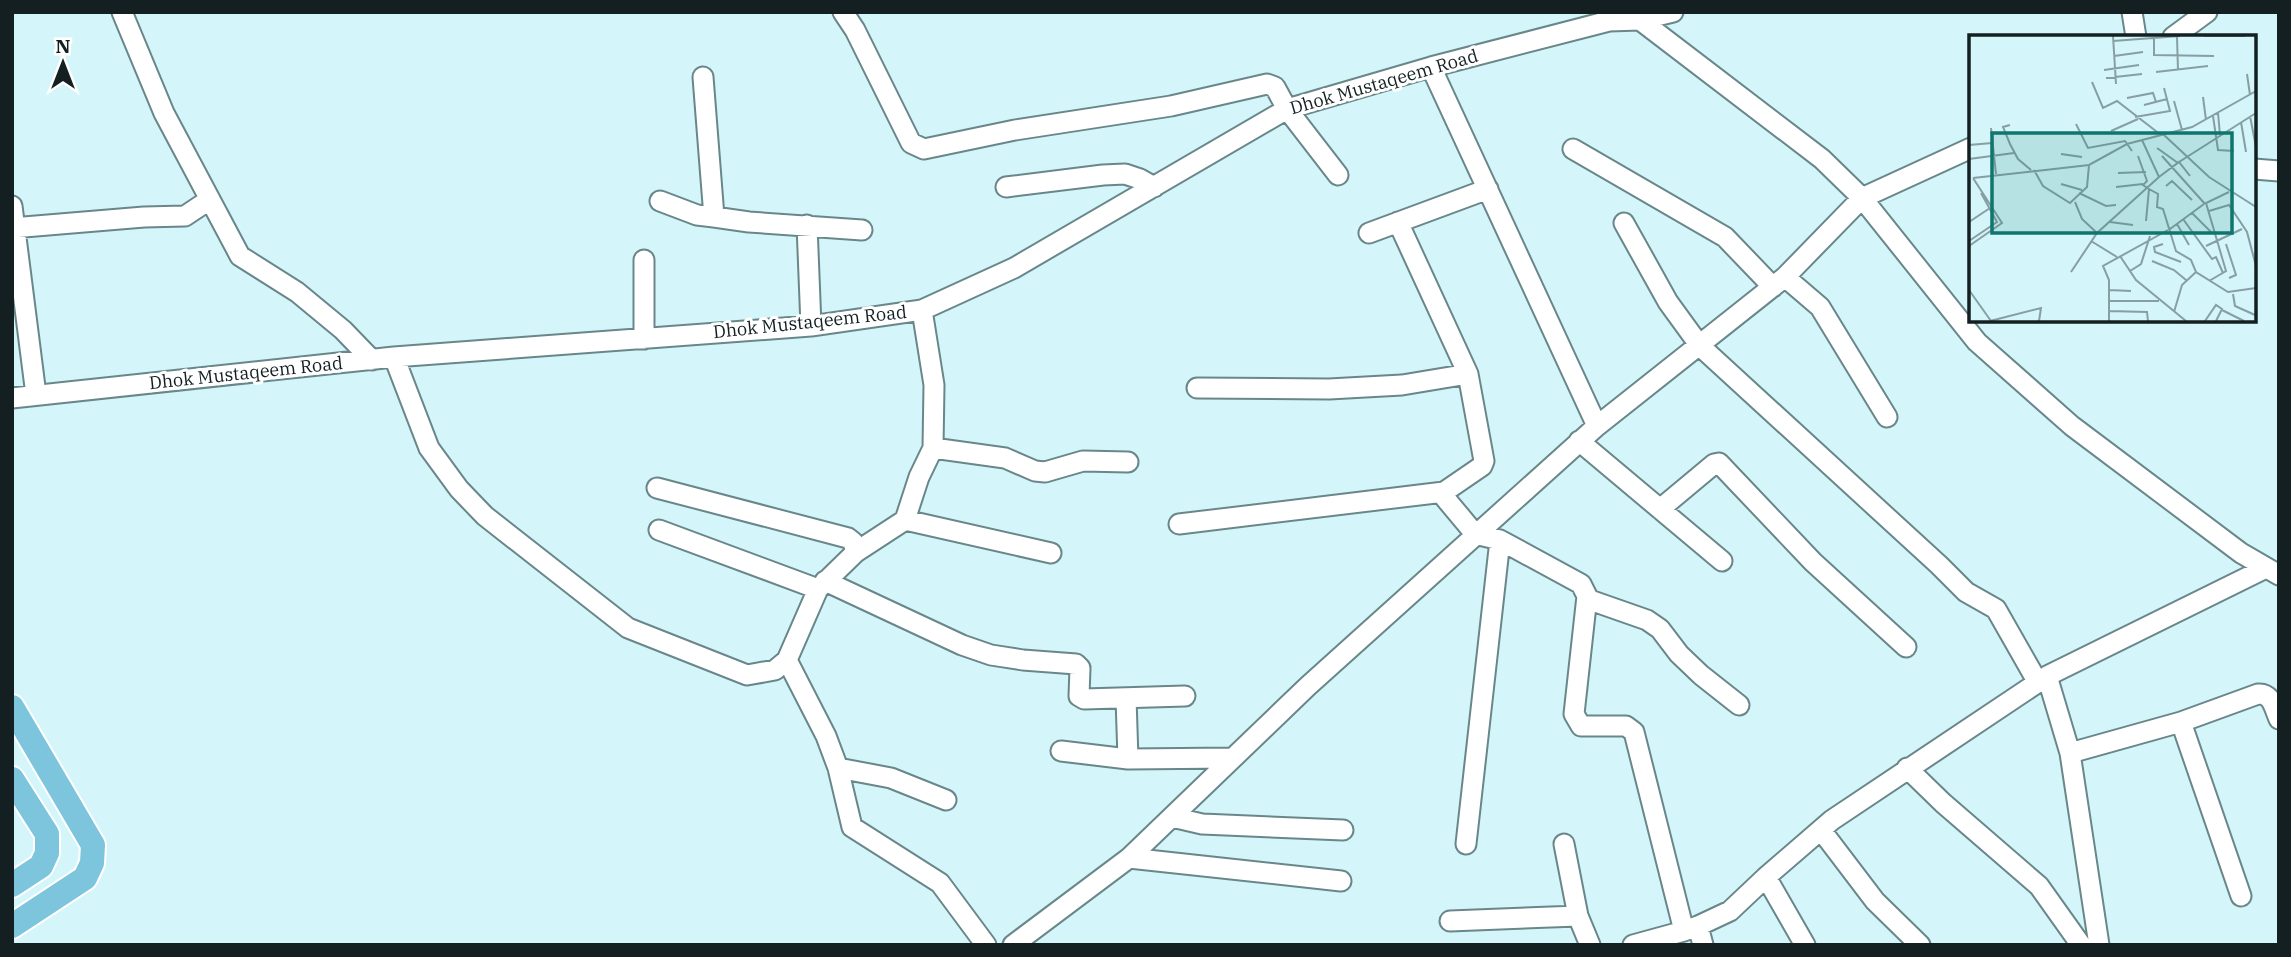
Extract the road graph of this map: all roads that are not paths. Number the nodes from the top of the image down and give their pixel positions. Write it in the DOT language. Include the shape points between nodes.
graph roads {
  1 [pos="122,12"];
  2 [pos="843,12"];
  3 [pos="1673,12"];
  4 [pos="2132,12"];
  5 [pos="2176,12"];
  6 [pos="2207,12"];
  7 [pos="1603,17"];
  8 [pos="1640,20"];
  9 [pos="2136,35"];
  10 [pos="2175,35"];
  11 [pos="1431,67"];
  12 [pos="703,77"];
  13 [pos="1287,109"];
  14 [pos="1573,149"];
  15 [pos="1969,149"];
  16 [pos="2256,169"];
  17 [pos="2279,171"];
  18 [pos="1338,175"];
  19 [pos="1006,187"];
  20 [pos="1154,187"];
  21 [pos="1488,190"];
  22 [pos="1862,198"];
  23 [pos="209,200"];
  24 [pos="660,201"];
  25 [pos="12,206"];
  26 [pos="714,218"];
  27 [pos="1398,222"];
  28 [pos="1624,223"];
  29 [pos="807,225"];
  30 [pos="14,228"];
  31 [pos="862,230"];
  32 [pos="1369,233"];
  33 [pos="644,260"];
  34 [pos="1779,282"];
  35 [pos="922,310"];
  36 [pos="811,326"];
  37 [pos="644,339"];
  38 [pos="1700,346"];
  39 [pos="394,357"];
  40 [pos="372,360"];
  41 [pos="1468,374"];
  42 [pos="1197,388"];
  43 [pos="36,396"];
  44 [pos="12,398"];
  45 [pos="1887,417"];
  46 [pos="1597,426"];
  47 [pos="1579,442"];
  48 [pos="933,448"];
  49 [pos="1128,462"];
  50 [pos="657,488"];
  51 [pos="1444,492"];
  52 [pos="1660,509"];
  53 [pos="905,520"];
  54 [pos="1179,524"];
  55 [pos="659,530"];
  56 [pos="1475,534"];
  57 [pos="1500,540"];
  58 [pos="856,552"];
  59 [pos="1051,553"];
  60 [pos="1723,561"];
  61 [pos="2273,571"];
  62 [pos="822,585"];
  63 [pos="1587,599"];
  64 [pos="1906,647"];
  65 [pos="787,660"];
  66 [pos="2042,679"];
  67 [pos="1185,696"];
  68 [pos="1126,698"];
  69 [pos="1739,705"];
  70 [pos="12,707"];
  71 [pos="2279,719"];
  72 [pos="2181,722"];
  73 [pos="1061,751"];
  74 [pos="2070,753"];
  75 [pos="1232,758"];
  76 [pos="1128,759"];
  77 [pos="838,768"];
  78 [pos="1907,768"];
  79 [pos="12,779"];
  80 [pos="946,800"];
  81 [pos="1172,817"];
  82 [pos="1343,830"];
  83 [pos="1821,830"];
  84 [pos="1466,844"];
  85 [pos="1564,844"];
  86 [pos="1129,858"];
  87 [pos="1766,877"];
  88 [pos="1341,881"];
  89 [pos="12,885"];
  90 [pos="2241,896"];
  91 [pos="1578,916"];
  92 [pos="1450,921"];
  93 [pos="12,926"];
  94 [pos="1695,934"];
  95 [pos="986,945"];
  96 [pos="1013,945"];
  97 [pos="1590,945"];
  98 [pos="1633,945"];
  99 [pos="1804,945"];
  100 [pos="1920,945"];
  101 [pos="2081,945"];
  102 [pos="2099,945"];
  1 -- 23 [label="street" via="164,113"];
  2 -- 13 [label="street" via="911,143 924,149 1171,106 1267,84 1275,87"];
  3 -- 8 [label="street, Dhok Mustaqeem Road"];
  4 -- 9 [label="street"];
  5 -- 10 [label="street"];
  6 -- 10 [label="street"];
  7 -- 8 [label="street, Dhok Mustaqeem Road"];
  7 -- 11 [label="street, Dhok Mustaqeem Road"];
  8 -- 22 [label="street" via="1822,159"];
  11 -- 13 [label="street, Dhok Mustaqeem Road"];
  11 -- 21 [label="street"];
  12 -- 26 [label="street"];
  13 -- 18 [label="street"];
  13 -- 20 [label="street, Dhok Mustaqeem Road"];
  14 -- 34 [label="street" via="1725,237"];
  15 -- 22 [label="street"];
  16 -- 17 [label="street"];
  19 -- 20 [label="street" via="1103,174 1125,174"];
  20 -- 35 [label="street, Dhok Mustaqeem Road" via="1014,268"];
  21 -- 27 [label="street"];
  21 -- 46 [label="street"];
  22 -- 34 [label="street"];
  22 -- 61 [label="street" via="1978,342 2072,426 2241,553"];
  23 -- 30 [label="street" via="185,216"];
  23 -- 40 [label="street" via="240,257 297,292"];
  24 -- 26 [label="street"];
  25 -- 30 [label="street"];
  26 -- 29 [label="street"];
  27 -- 32 [label="street"];
  27 -- 41 [label="street"];
  28 -- 38 [label="street" via="1668,302"];
  29 -- 31 [label="street"];
  29 -- 36 [label="street"];
  30 -- 43 [label="street"];
  33 -- 37 [label="street"];
  34 -- 38 [label="street"];
  34 -- 45 [label="street" via="1820,307"];
  35 -- 36 [label="street, Dhok Mustaqeem Road"];
  35 -- 48 [label="street" via="934,385"];
  36 -- 37 [label="street, Dhok Mustaqeem Road"];
  37 -- 39 [label="street, Dhok Mustaqeem Road"];
  38 -- 46 [label="street"];
  38 -- 66 [label="street" via="1965,592 1996,609"];
  39 -- 40 [label="street, Dhok Mustaqeem Road"];
  39 -- 65 [label="street" via="429,448 459,489 485,516 628,628 747,675 775,670"];
  40 -- 43 [label="street, Dhok Mustaqeem Road"];
  41 -- 42 [label="street" via="1402,385 1329,389"];
  41 -- 51 [label="street" via="1484,461"];
  43 -- 44 [label="street, Dhok Mustaqeem Road"];
  46 -- 47 [label="street"];
  47 -- 52 [label="street"];
  47 -- 56 [label="street"];
  48 -- 49 [label="street" via="1005,458 1045,472 1083,461"];
  48 -- 53 [label="street"];
  50 -- 58 [label="street" via="848,538"];
  51 -- 54 [label="street"];
  51 -- 56 [label="street"];
  52 -- 60 [label="street"];
  52 -- 64 [label="street" via="1719,463 1813,562"];
  53 -- 58 [label="street"];
  53 -- 59 [label="street"];
  55 -- 62 [label="street"];
  56 -- 57 [label="street"];
  56 -- 75 [label="street"];
  57 -- 63 [label="street" via="1581,583"];
  57 -- 84 [label="street"];
  58 -- 62 [label="street"];
  61 -- 66 [label="street"];
  62 -- 65 [label="street"];
  62 -- 68 [label="street" via="962,645 1023,660 1076,664 1080,668 1079,696 1084,699"];
  63 -- 69 [label="street" via="1660,629 1679,654"];
  63 -- 94 [label="street" via="1574,714 1581,726 1626,726 1634,732"];
  65 -- 77 [label="street"];
  66 -- 74 [label="street"];
  66 -- 78 [label="street"];
  67 -- 68 [label="street"];
  68 -- 76 [label="street"];
  70 -- 93 [label="main road" via="93,845 85,878"];
  71 -- 72 [label="street" via="2264,693"];
  72 -- 74 [label="street"];
  72 -- 90 [label="street"];
  73 -- 76 [label="street"];
  74 -- 102 [label="street"];
  75 -- 76 [label="street"];
  75 -- 81 [label="street"];
  77 -- 80 [label="street" via="891,778"];
  77 -- 95 [label="street" via="852,827 940,883"];
  78 -- 83 [label="street"];
  78 -- 101 [label="street" via="2039,886"];
  79 -- 89 [label="main road" via="47,834 47,853 41,866"];
  81 -- 82 [label="street" via="1202,824"];
  81 -- 86 [label="street"];
  83 -- 87 [label="street"];
  83 -- 100 [label="street" via="1875,901"];
  85 -- 91 [label="street"];
  86 -- 88 [label="street"];
  86 -- 96 [label="street"];
  87 -- 94 [label="street" via="1730,911"];
  87 -- 99 [label="street"];
  91 -- 92 [label="street"];
  91 -- 97 [label="street"];
  94 -- 98 [label="street"];
}
